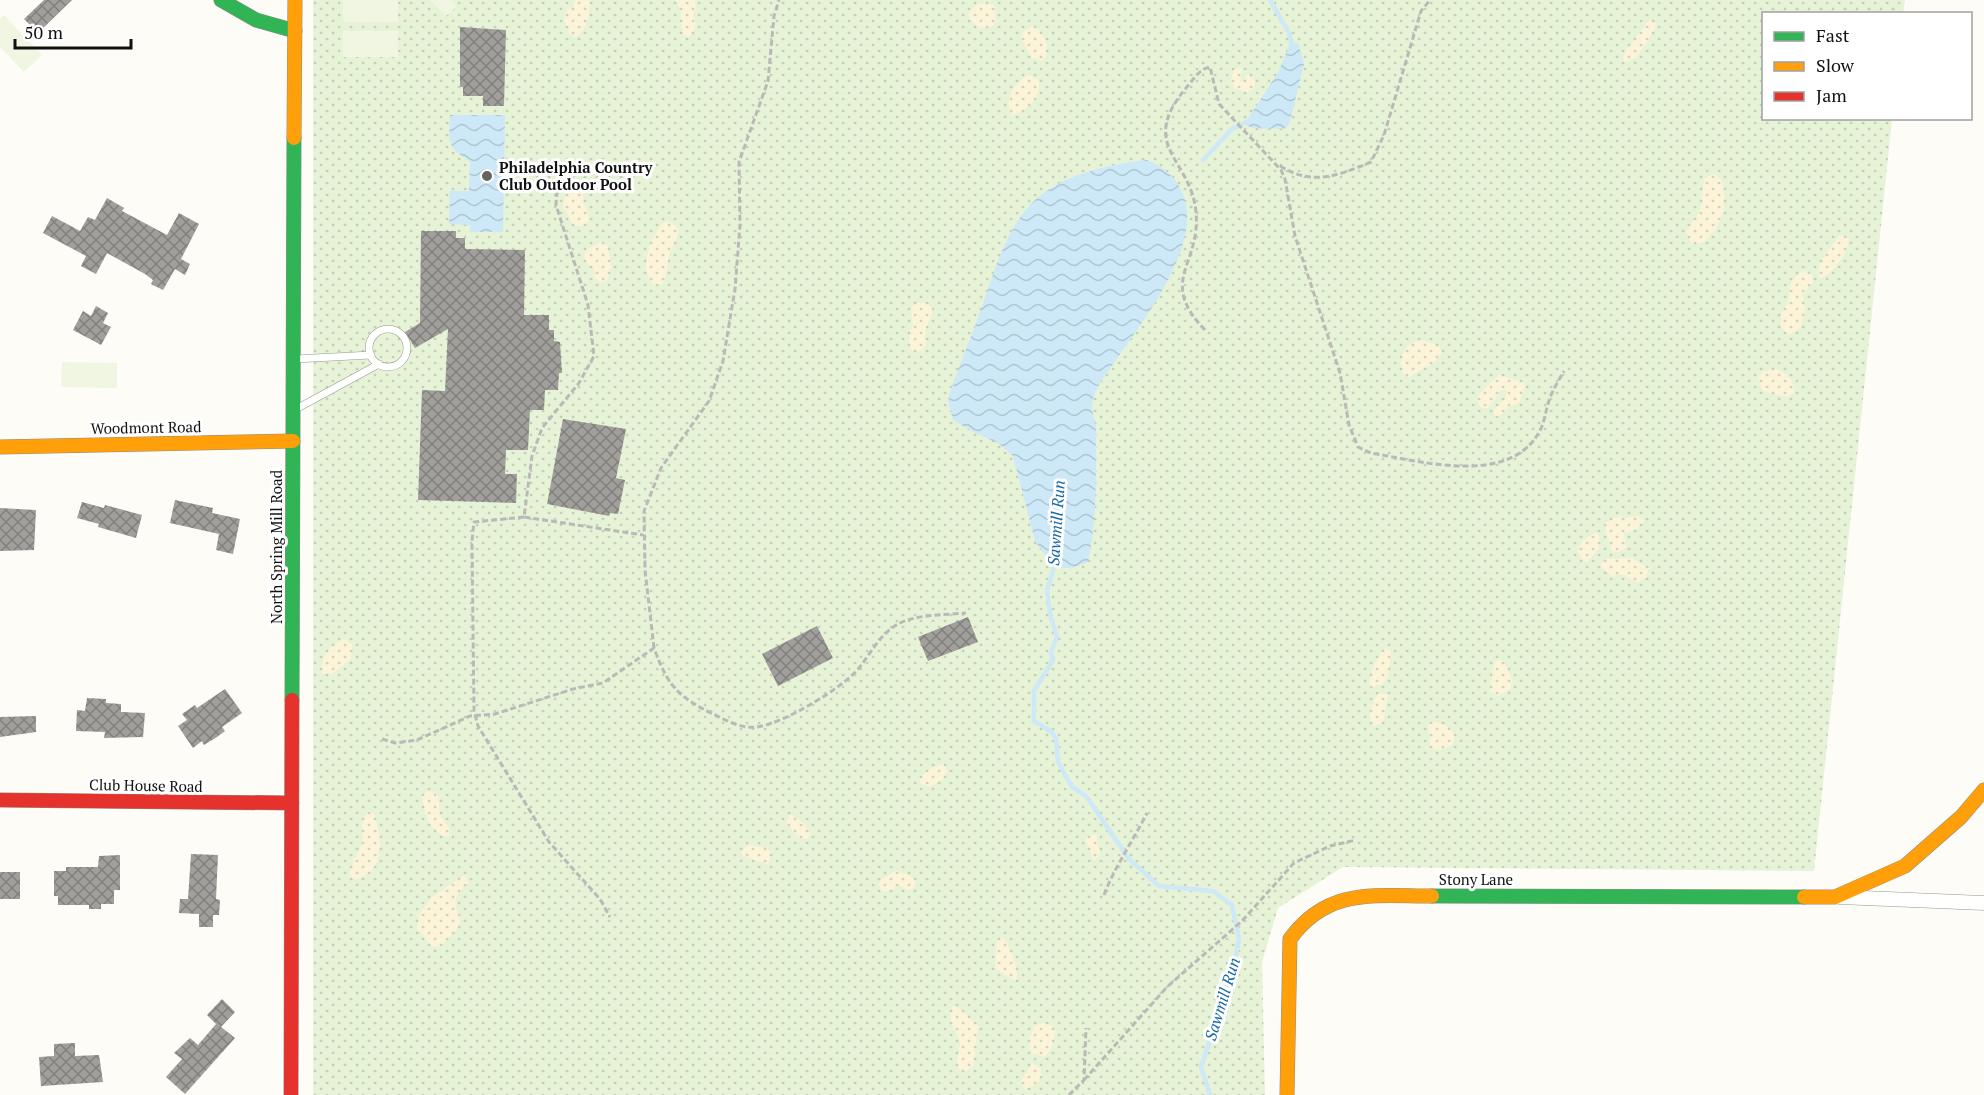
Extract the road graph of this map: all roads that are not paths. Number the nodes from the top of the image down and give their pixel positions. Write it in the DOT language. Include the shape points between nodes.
graph roads {
  1 [pos="221,0"];
  2 [pos="295,0"];
  3 [pos="295,31"];
  4 [pos="371,355"];
  5 [pos="294,359"];
  6 [pos="379,364"];
  7 [pos="293,410"];
  8 [pos="293,441"];
  9 [pos="0,447"];
  10 [pos="1984,790"];
  11 [pos="0,800"];
  12 [pos="292,803"];
  13 [pos="1835,897"];
  14 [pos="1984,903"];
  15 [pos="291,1095"];
  16 [pos="1287,1095"];
  1 -- 3 [label="street" via="264,25"];
  2 -- 3 [label="street, North Spring Mill Road"];
  3 -- 5 [label="street, North Spring Mill Road"];
  4 -- 5 [label="lane"];
  4 -- 6 [label="lane"];
  4 -- 6 [label="lane" via="371,342 379,332 391,329 403,335 407,347 403,360 392,366"];
  5 -- 7 [label="street, North Spring Mill Road"];
  6 -- 7 [label="lane"];
  7 -- 8 [label="street, North Spring Mill Road"];
  8 -- 9 [label="street, Woodmont Road"];
  8 -- 12 [label="street, North Spring Mill Road"];
  10 -- 13 [label="street, Stony Lane" via="1961,817 1905,866"];
  11 -- 12 [label="street, Club House Road"];
  12 -- 15 [label="street, North Spring Mill Road"];
  13 -- 14 [label="street, Stony Lane"];
  13 -- 16 [label="street, Stony Lane" via="1360,896 1329,903 1304,918 1290,939"];
}
